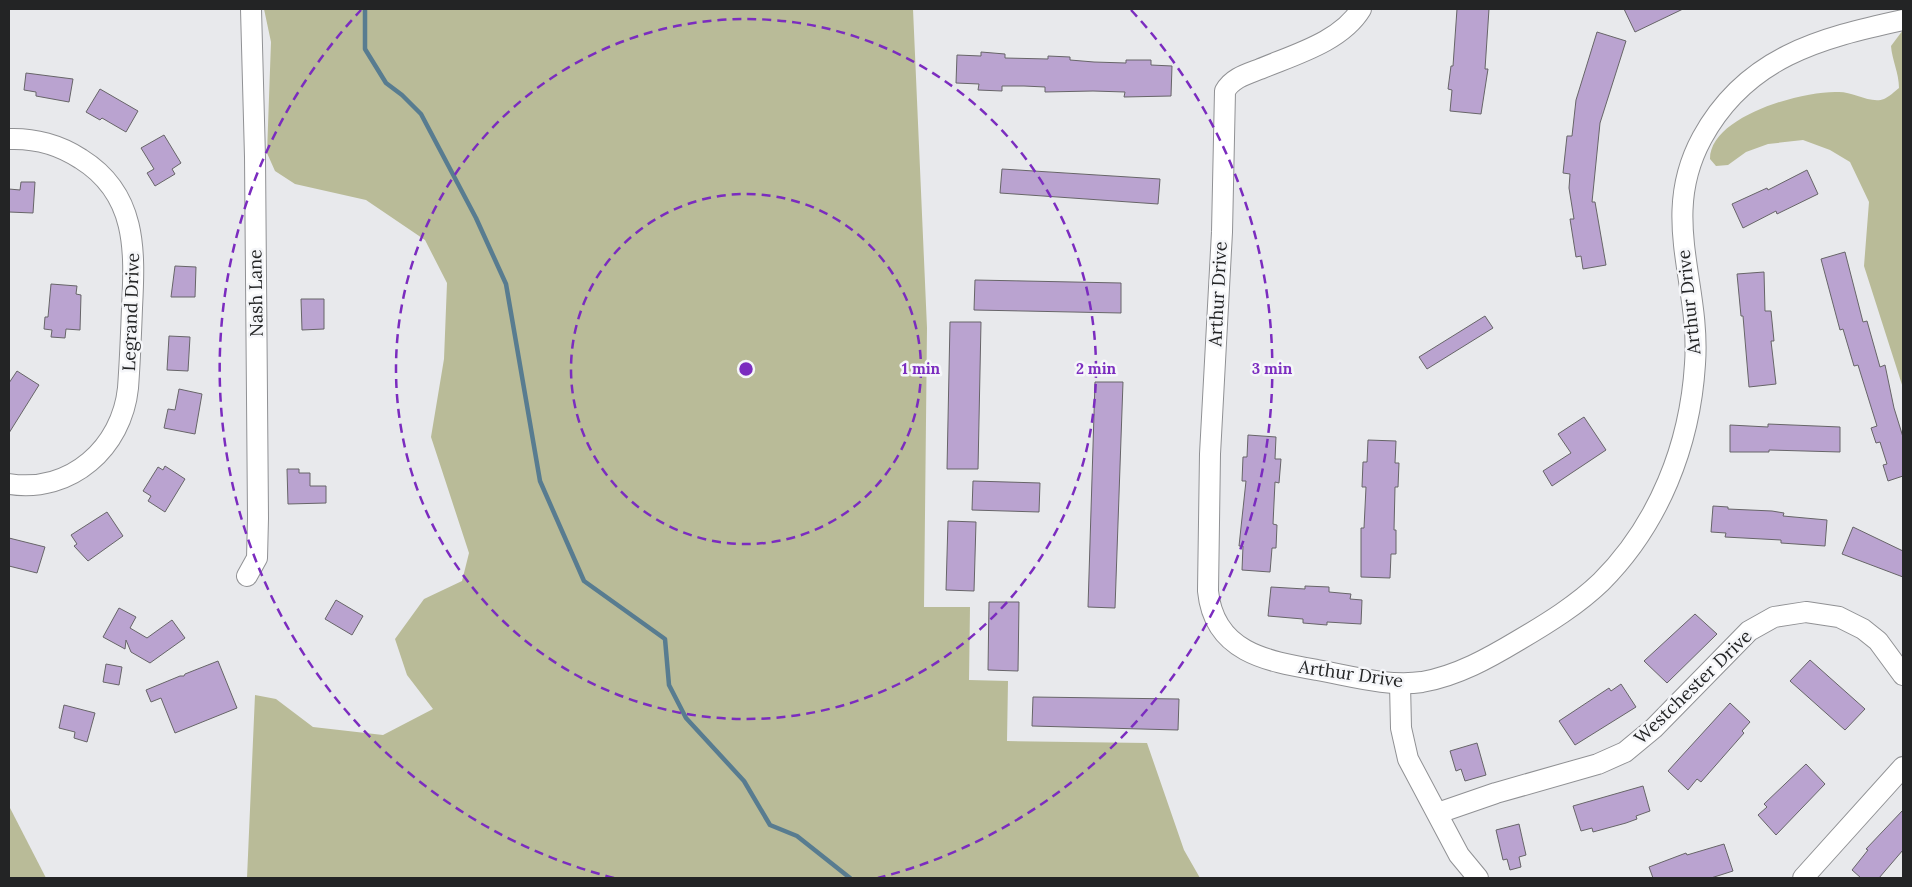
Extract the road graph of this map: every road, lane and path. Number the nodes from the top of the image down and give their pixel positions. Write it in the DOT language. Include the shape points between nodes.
graph roads {
  1 [pos="251,9"];
  2 [pos="1361,9"];
  3 [pos="1903,20"];
  4 [pos="9,139"];
  5 [pos="9,484"];
  6 [pos="247,576"];
  7 [pos="1903,675"];
  8 [pos="1400,684"];
  9 [pos="1903,767"];
  10 [pos="1438,813"];
  11 [pos="1478,878"];
  12 [pos="1802,878"];
  1 -- 6 [label="street, Nash Lane" via="258,518 256,558"];
  2 -- 8 [label="street, Arthur Drive" via="1336,34 1238,78 1225,91 1222,232 1210,454 1208,591 1211,611 1219,628 1232,641 1256,656 1291,666"];
  3 -- 8 [label="street, Arthur Drive" via="1822,40 1768,65 1734,92 1702,139 1688,173 1682,211 1683,248 1696,332 1690,416 1674,468 1636,540 1600,583 1547,623 1469,667 1432,680"];
  4 -- 5 [label="street, Legrand Drive" via="34,140 57,147 86,162 102,176 127,216 134,261 127,404 120,425 102,451 86,466 46,482"];
  7 -- 10 [label="street, Westchester Drive" via="1878,641 1839,617 1806,612 1774,617 1749,631 1654,728 1624,752 1598,764"];
  8 -- 10 [label="street" via="1404,748"];
  9 -- 12 [label="street"];
  10 -- 11 [label="street" via="1459,855"];
}
